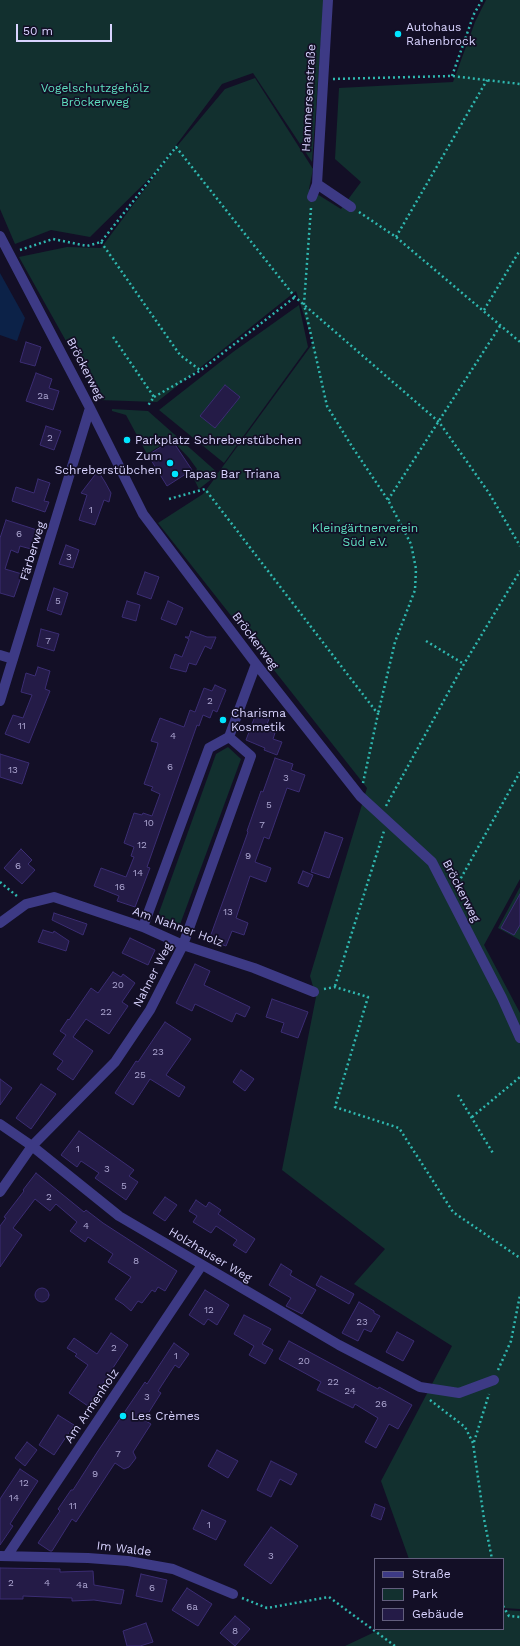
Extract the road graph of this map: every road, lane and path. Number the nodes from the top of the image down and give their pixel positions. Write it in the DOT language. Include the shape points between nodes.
graph roads {
  1 [pos="328,0"];
  2 [pos="482,0"];
  3 [pos="452,76"];
  4 [pos="322,79"];
  5 [pos="487,80"];
  6 [pos="520,84"];
  7 [pos="317,184"];
  8 [pos="312,197"];
  9 [pos="351,207"];
  10 [pos="0,236"];
  11 [pos="396,237"];
  12 [pos="101,242"];
  13 [pos="520,250"];
  14 [pos="10,254"];
  15 [pos="295,297"];
  16 [pos="304,304"];
  17 [pos="484,310"];
  18 [pos="500,326"];
  19 [pos="113,337"];
  20 [pos="520,342"];
  21 [pos="200,370"];
  22 [pos="154,396"];
  23 [pos="147,407"];
  24 [pos="90,408"];
  25 [pos="440,422"];
  26 [pos="169,499"];
  27 [pos="388,500"];
  28 [pos="520,546"];
  29 [pos="520,571"];
  30 [pos="426,641"];
  31 [pos="0,655"];
  32 [pos="13,659"];
  33 [pos="256,664"];
  34 [pos="464,664"];
  35 [pos="0,701"];
  36 [pos="378,714"];
  37 [pos="229,737"];
  38 [pos="520,772"];
  39 [pos="360,796"];
  40 [pos="384,818"];
  41 [pos="0,882"];
  42 [pos="450,899"];
  43 [pos="26,904"];
  44 [pos="0,923"];
  45 [pos="143,927"];
  46 [pos="183,945"];
  47 [pos="335,987"];
  48 [pos="314,992"];
  49 [pos="520,1038"];
  50 [pos="520,1077"];
  51 [pos="458,1095"];
  52 [pos="472,1117"];
  53 [pos="0,1124"];
  54 [pos="32,1146"];
  55 [pos="494,1155"];
  56 [pos="0,1192"];
  57 [pos="520,1258"];
  58 [pos="202,1265"];
  59 [pos="520,1295"];
  60 [pos="494,1380"];
  61 [pos="420,1387"];
  62 [pos="473,1443"];
  63 [pos="4,1556"];
  64 [pos="492,1558"];
  65 [pos="233,1594"];
  66 [pos="504,1608"];
  67 [pos="520,1617"];
  68 [pos="395,1646"];
  1 -- 4 [label="street, Hammersenstraße"];
  2 -- 3 [label="path" via="474,14"];
  3 -- 4 [label="path"];
  3 -- 5 [label="path"];
  4 -- 7 [label="street, Hammersenstraße"];
  5 -- 6 [label="path"];
  5 -- 11 [label="path"];
  7 -- 8 [label="street, Hammersenstraße"];
  7 -- 9 [label="street"];
  8 -- 16 [label="path"];
  9 -- 11 [label="path"];
  10 -- 14 [label="street, Bröckerweg"];
  11 -- 17 [label="path"];
  12 -- 14 [label="path" via="87,246 53,239"];
  12 -- 15 [label="path" via="176,147"];
  12 -- 21 [label="path" via="180,355"];
  13 -- 17 [label="path"];
  14 -- 24 [label="street, Bröckerweg"];
  15 -- 16 [label="path"];
  15 -- 21 [label="path"];
  16 -- 25 [label="path"];
  16 -- 27 [label="path" via="327,406"];
  17 -- 18 [label="path"];
  18 -- 20 [label="path"];
  18 -- 25 [label="path"];
  19 -- 22 [label="path"];
  21 -- 22 [label="path"];
  22 -- 23 [label="path"];
  24 -- 32 [label="street, Färberweg"];
  24 -- 33 [label="street, Bröckerweg" via="143,514"];
  25 -- 27 [label="path"];
  25 -- 28 [label="path" via="489,493"];
  26 -- 36 [label="path" via="205,489"];
  27 -- 36 [label="path" via="411,544 416,569 415,590 395,642"];
  29 -- 34 [label="path"];
  30 -- 34 [label="path"];
  31 -- 32 [label="street"];
  32 -- 35 [label="street, Färberweg"];
  33 -- 37 [label="street"];
  33 -- 39 [label="street, Bröckerweg"];
  34 -- 40 [label="path"];
  36 -- 39 [label="path"];
  37 -- 45 [label="street" via="209,748"];
  37 -- 46 [label="street, Nahner Weg" via="251,756"];
  38 -- 42 [label="path"];
  39 -- 40 [label="street, Bröckerweg"];
  40 -- 42 [label="street, Bröckerweg" via="432,862"];
  40 -- 47 [label="path"];
  41 -- 43 [label="path"];
  42 -- 49 [label="street, Bröckerweg"];
  43 -- 44 [label="street"];
  43 -- 45 [label="street, Am Nahner Holz" via="54,897"];
  45 -- 46 [label="street, Am Nahner Holz"];
  46 -- 48 [label="street, Am Nahner Holz" via="254,968"];
  46 -- 54 [label="street, Nahner Weg" via="150,1010 115,1062"];
  47 -- 48 [label="path"];
  47 -- 57 [label="path" via="368,997 336,1107 399,1128 453,1212"];
  50 -- 52 [label="path"];
  51 -- 52 [label="path"];
  52 -- 55 [label="path"];
  53 -- 54 [label="street, Holzhauser Weg"];
  54 -- 56 [label="street, Nahner Weg"];
  54 -- 58 [label="street, Holzhauser Weg" via="119,1216"];
  58 -- 61 [label="street, Holzhauser Weg" via="339,1345"];
  58 -- 63 [label="street, Am Armenholz"];
  59 -- 60 [label="path" via="511,1342"];
  60 -- 61 [label="street, Holzhauser Weg" via="459,1393"];
  60 -- 62 [label="path"];
  61 -- 62 [label="path" via="426,1397 465,1427"];
  62 -- 64 [label="path"];
  63 -- 65 [label="street, Im Walde" via="128,1561 173,1569"];
  65 -- 68 [label="path" via="267,1608 329,1597"];
  66 -- 67 [label="path" via="509,1616"];
}
